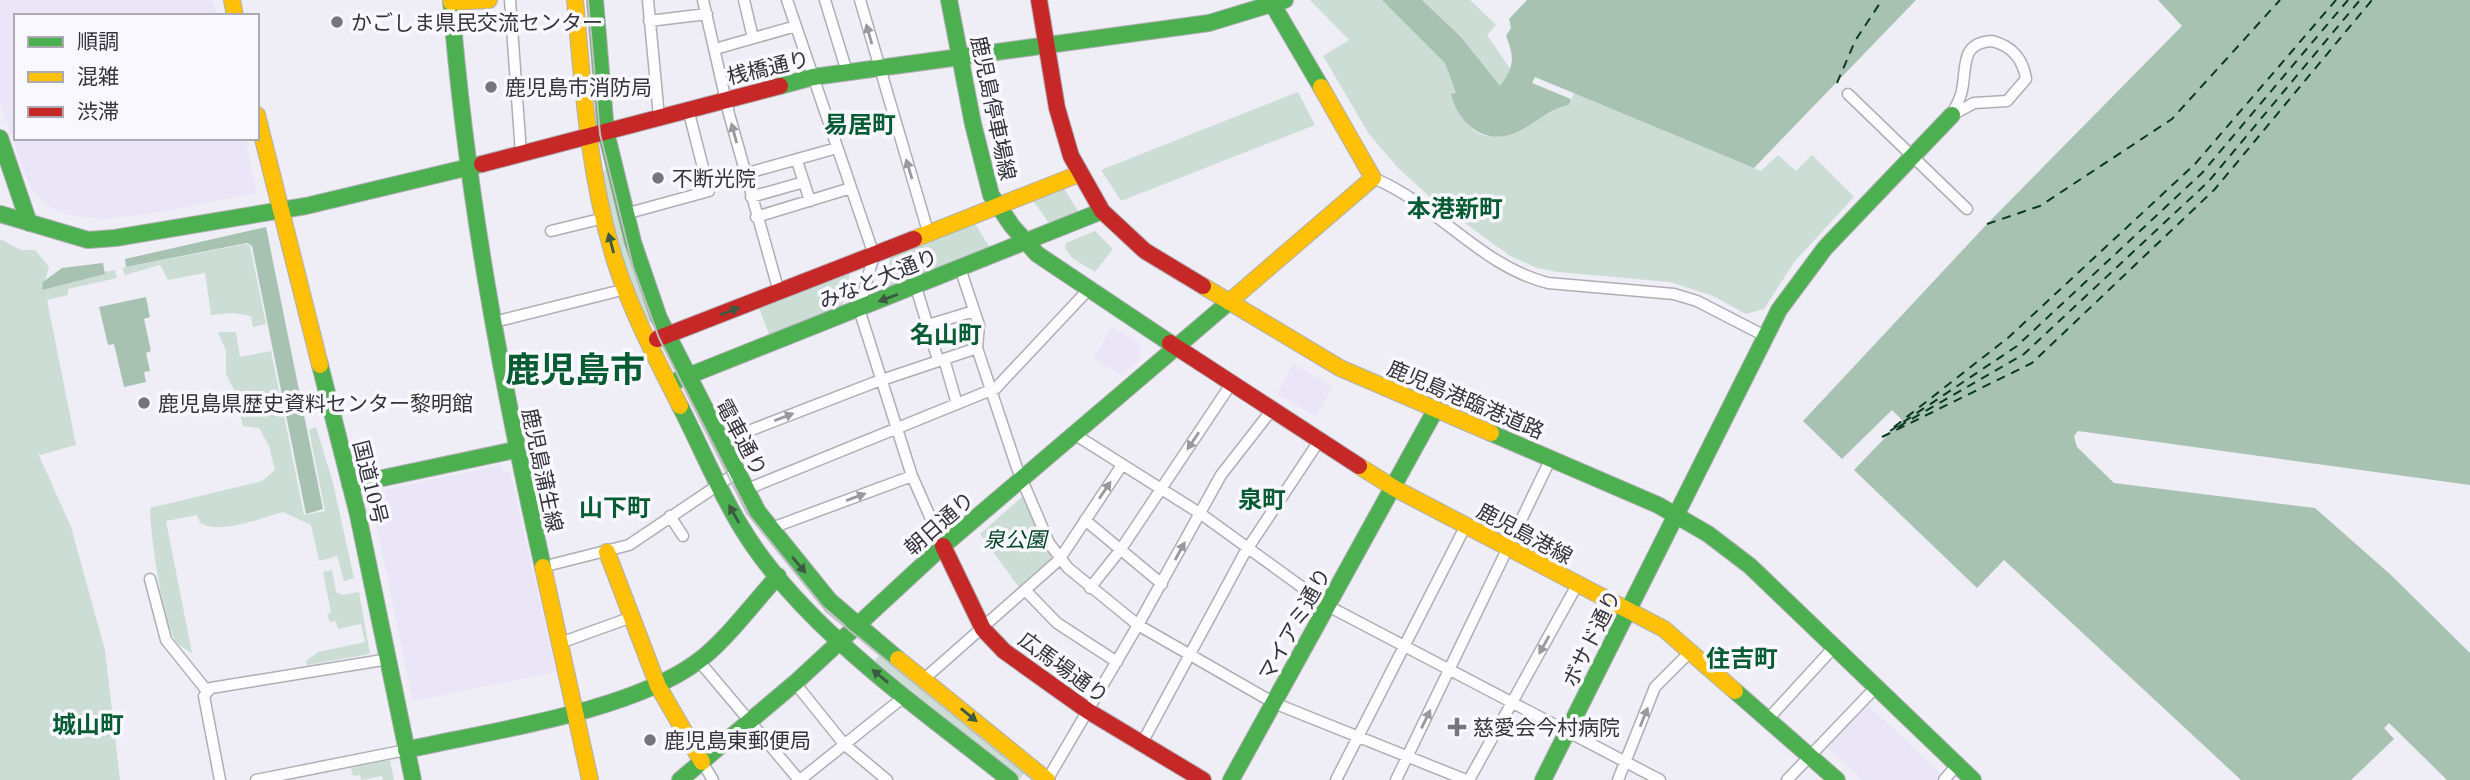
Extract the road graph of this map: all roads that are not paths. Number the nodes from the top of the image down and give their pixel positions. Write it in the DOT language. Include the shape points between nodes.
graph roads {
  1 [pos="489,0"];
  2 [pos="510,0"];
  3 [pos="575,0"];
  4 [pos="595,0"];
  5 [pos="648,0"];
  6 [pos="703,0"];
  7 [pos="744,0"];
  8 [pos="787,0"];
  9 [pos="825,0"];
  10 [pos="860,0"];
  11 [pos="949,0"];
  12 [pos="1039,0"];
  13 [pos="451,1"];
  14 [pos="1276,1"];
  15 [pos="706,14"];
  16 [pos="649,20"];
  17 [pos="796,26"];
  18 [pos="753,38"];
  19 [pos="1047,43"];
  20 [pos="715,49"];
  21 [pos="960,57"];
  22 [pos="879,68"];
  23 [pos="847,72"];
  24 [pos="813,77"];
  25 [pos="1848,94"];
  26 [pos="725,99"];
  27 [pos="688,109"];
  28 [pos="1952,115"];
  29 [pos="659,117"];
  30 [pos="259,123"];
  31 [pos="606,132"];
  32 [pos="0,138"];
  33 [pos="587,138"];
  34 [pos="837,148"];
  35 [pos="521,153"];
  36 [pos="1912,156"];
  37 [pos="797,161"];
  38 [pos="464,166"];
  39 [pos="744,174"];
  40 [pos="1079,174"];
  41 [pos="1373,178"];
  42 [pos="804,182"];
  43 [pos="850,188"];
  44 [pos="751,197"];
  45 [pos="810,201"];
  46 [pos="998,206"];
  47 [pos="1967,209"];
  48 [pos="280,210"];
  49 [pos="1102,211"];
  50 [pos="0,214"];
  51 [pos="625,214"];
  52 [pos="756,217"];
  53 [pos="604,218"];
  54 [pos="29,223"];
  55 [pos="551,231"];
  56 [pos="929,235"];
  57 [pos="1026,243"];
  58 [pos="874,255"];
  59 [pos="960,268"];
  60 [pos="916,286"];
  61 [pos="626,289"];
  62 [pos="1088,290"];
  63 [pos="779,292"];
  64 [pos="1228,302"];
  65 [pos="859,309"];
  66 [pos="974,311"];
  67 [pos="494,322"];
  68 [pos="928,325"];
  69 [pos="667,335"];
  70 [pos="1765,336"];
  71 [pos="648,342"];
  72 [pos="1175,347"];
  73 [pos="977,348"];
  74 [pos="941,360"];
  75 [pos="687,376"];
  76 [pos="881,380"];
  77 [pos="670,383"];
  78 [pos="1231,384"];
  79 [pos="990,390"];
  80 [pos="957,404"];
  81 [pos="1436,409"];
  82 [pos="1271,411"];
  83 [pos="896,429"];
  84 [pos="1074,434"];
  85 [pos="1319,441"];
  86 [pos="720,442"];
  87 [pos="515,450"];
  88 [pos="1551,458"];
  89 [pos="1122,465"];
  90 [pos="736,473"];
  91 [pos="912,476"];
  92 [pos="1021,479"];
  93 [pos="717,483"];
  94 [pos="351,485"];
  95 [pos="1394,488"];
  96 [pos="1161,489"];
  97 [pos="745,490"];
  98 [pos="1201,514"];
  99 [pos="1675,514"];
  100 [pos="670,516"];
  101 [pos="1085,520"];
  102 [pos="1466,525"];
  103 [pos="769,529"];
  104 [pos="683,536"];
  105 [pos="943,546"];
  106 [pos="1249,547"];
  107 [pos="1508,547"];
  108 [pos="1121,549"];
  109 [pos="607,552"];
  110 [pos="1059,560"];
  111 [pos="542,567"];
  112 [pos="778,576"];
  113 [pos="150,579"];
  114 [pos="1162,584"];
  115 [pos="1577,585"];
  116 [pos="1090,588"];
  117 [pos="1026,591"];
  118 [pos="1328,606"];
  119 [pos="1628,611"];
  120 [pos="632,617"];
  121 [pos="856,625"];
  122 [pos="1139,625"];
  123 [pos="983,629"];
  124 [pos="839,642"];
  125 [pos="560,643"];
  126 [pos="1404,646"];
  127 [pos="1835,646"];
  128 [pos="1692,650"];
  129 [pos="1189,655"];
  130 [pos="389,659"];
  131 [pos="699,661"];
  132 [pos="1117,662"];
  133 [pos="1449,670"];
  134 [pos="924,679"];
  135 [pos="795,683"];
  136 [pos="658,686"];
  137 [pos="1877,686"];
  138 [pos="207,691"];
  139 [pos="905,696"];
  140 [pos="1512,703"];
  141 [pos="1274,704"];
  142 [pos="1088,711"];
  143 [pos="575,712"];
  144 [pos="1768,719"];
  145 [pos="749,722"];
  146 [pos="1567,732"];
  147 [pos="1358,737"];
  148 [pos="844,744"];
  149 [pos="1141,745"];
  150 [pos="406,750"];
  151 [pos="1810,756"];
  152 [pos="1408,757"];
  153 [pos="702,762"];
  154 [pos="1626,762"];
  155 [pos="1957,765"];
  156 [pos="220,780"];
  157 [pos="256,780"];
  158 [pos="412,780"];
  159 [pos="590,780"];
  160 [pos="680,780"];
  161 [pos="713,780"];
  162 [pos="799,780"];
  163 [pos="887,780"];
  164 [pos="1010,780"];
  165 [pos="1047,780"];
  166 [pos="1203,780"];
  167 [pos="1231,780"];
  168 [pos="1336,780"];
  169 [pos="1396,780"];
  170 [pos="1467,780"];
  171 [pos="1543,780"];
  172 [pos="1618,780"];
  173 [pos="1660,780"];
  174 [pos="1787,780"];
  175 [pos="1837,780"];
  176 [pos="1944,780"];
  177 [pos="1973,780"];
  1 -- 13 [label="main road"];
  2 -- 35 [label="street"];
  3 -- 33 [label="main road, 電車通り"];
  4 -- 31 [label="main road, 電車通り"];
  5 -- 16 [label="street"];
  6 -- 15 [label="street"];
  7 -- 18 [label="street"];
  8 -- 17 [label="street"];
  9 -- 23 [label="street"];
  22 -- 10 [label="street, one-way"];
  11 -- 21 [label="main road, 鹿児島停車場線"];
  12 -- 19 [label="main road, 鹿児島港臨港道路"];
  13 -- 38 [label="main road, 鹿児島蒲生線"];
  14 -- 19 [label="main road, 桟橋通り" via="1209,23"];
  14 -- 41 [label="main road"];
  15 -- 16 [label="street"];
  15 -- 20 [label="street"];
  16 -- 29 [label="street"];
  17 -- 18 [label="street"];
  17 -- 24 [label="street"];
  18 -- 20 [label="street"];
  19 -- 21 [label="main road, 桟橋通り"];
  19 -- 40 [label="main road, 鹿児島港臨港道路" via="1057,108"];
  20 -- 26 [label="street"];
  21 -- 22 [label="main road, 桟橋通り"];
  21 -- 46 [label="main road, 鹿児島停車場線" via="985,175"];
  22 -- 23 [label="main road, 桟橋通り"];
  56 -- 22 [label="street, one-way"];
  23 -- 24 [label="main road, 桟橋通り"];
  24 -- 26 [label="main road, 桟橋通り"];
  24 -- 34 [label="street"];
  25 -- 36 [label="street"];
  26 -- 27 [label="main road, 桟橋通り"];
  39 -- 26 [label="street, one-way"];
  27 -- 29 [label="main road, 桟橋通り"];
  27 -- 51 [label="street" via="709,191"];
  28 -- 28 [label="street" via="1962,91 1964,61 1974,44 2001,43 2020,58 2026,79 2014,95 1999,103 1973,103"];
  28 -- 36 [label="main road, ボサド通り"];
  29 -- 31 [label="main road, 桟橋通り"];
  30 -- 48 [label="main road, 国道10号"];
  31 -- 33 [label="main road, 桟橋通り"];
  31 -- 51 [label="main road, 電車通り"];
  32 -- 54 [label="main road"];
  33 -- 35 [label="main road, 桟橋通り"];
  33 -- 53 [label="main road, 電車通り"];
  34 -- 37 [label="street"];
  34 -- 43 [label="street"];
  35 -- 38 [label="main road, 桟橋通り"];
  36 -- 47 [label="street"];
  36 -- 70 [label="main road, ボサド通り" via="1818,256"];
  37 -- 39 [label="street"];
  37 -- 42 [label="street"];
  38 -- 48 [label="main road, 桟橋通り"];
  38 -- 67 [label="main road, 鹿児島蒲生線"];
  39 -- 44 [label="street"];
  40 -- 46 [label="main road, みなと大通り"];
  40 -- 49 [label="main road, 鹿児島港臨港道路"];
  41 -- 64 [label="main road, 朝日通り"];
  41 -- 70 [label="street" via="1397,188 1500,264 1530,278 1674,294"];
  42 -- 44 [label="street"];
  42 -- 45 [label="street"];
  43 -- 45 [label="street"];
  43 -- 58 [label="street"];
  44 -- 52 [label="street"];
  45 -- 52 [label="street"];
  46 -- 56 [label="main road, みなと大通り"];
  46 -- 57 [label="main road, 鹿児島停車場線"];
  48 -- 54 [label="main road, 桟橋通り" via="88,240"];
  48 -- 94 [label="main road, 国道10号"];
  49 -- 57 [label="main road, みなと大通り"];
  49 -- 64 [label="main road, 鹿児島港臨港道路" via="1145,251"];
  50 -- 54 [label="main road, 桟橋通り"];
  51 -- 69 [label="main road, 電車通り"];
  52 -- 63 [label="street"];
  53 -- 55 [label="street"];
  61 -- 53 [label="main road, 電車通り, one-way"];
  56 -- 58 [label="main road, みなと大通り"];
  57 -- 59 [label="main road, みなと大通り"];
  57 -- 62 [label="main road, 鹿児島停車場線"];
  58 -- 63 [label="main road, みなと大通り"];
  58 -- 65 [label="street"];
  59 -- 60 [label="main road, みなと大通り"];
  59 -- 66 [label="street"];
  60 -- 65 [label="main road, みなと大通り, one-way"];
  60 -- 68 [label="street"];
  61 -- 67 [label="street"];
  61 -- 71 [label="main road, 電車通り"];
  62 -- 72 [label="main road, 鹿児島停車場線"];
  62 -- 79 [label="street"];
  69 -- 63 [label="main road, みなと大通り, one-way"];
  64 -- 72 [label="main road, 朝日通り"];
  64 -- 81 [label="main road, 鹿児島港臨港道路" via="1340,368"];
  65 -- 75 [label="main road, みなと大通り"];
  65 -- 76 [label="street"];
  66 -- 68 [label="street"];
  66 -- 73 [label="street" via="981,332"];
  67 -- 87 [label="main road, 鹿児島蒲生線"];
  68 -- 74 [label="street"];
  69 -- 71 [label="main road, みなと大通り"];
  69 -- 75 [label="main road, 電車通り"];
  70 -- 99 [label="main road, ボサド通り"];
  71 -- 77 [label="main road, 電車通り"];
  72 -- 78 [label="main road, 鹿児島港線"];
  72 -- 84 [label="main road, 朝日通り"];
  73 -- 74 [label="street"];
  73 -- 79 [label="street"];
  74 -- 76 [label="street"];
  74 -- 80 [label="street"];
  75 -- 77 [label="main road, みなと大通り"];
  75 -- 86 [label="main road, 電車通り"];
  76 -- 83 [label="street"];
  86 -- 76 [label="street, one-way"];
  77 -- 93 [label="main road, 電車通り"];
  78 -- 82 [label="main road, 鹿児島港線"];
  78 -- 96 [label="street, one-way"];
  79 -- 80 [label="street"];
  79 -- 92 [label="street"];
  80 -- 83 [label="street"];
  81 -- 88 [label="main road, 鹿児島港臨港道路"];
  81 -- 95 [label="main road, マイアミ通り"];
  82 -- 85 [label="main road, 鹿児島港線"];
  82 -- 98 [label="street" via="1221,475"];
  83 -- 91 [label="street"];
  83 -- 97 [label="street"];
  84 -- 89 [label="street"];
  84 -- 92 [label="main road, 朝日通り"];
  85 -- 95 [label="main road, 鹿児島港線"];
  85 -- 106 [label="street"];
  86 -- 90 [label="main road, 電車通り"];
  87 -- 94 [label="main road"];
  87 -- 111 [label="main road, 鹿児島蒲生線"];
  88 -- 99 [label="main road, 鹿児島港臨港道路"];
  88 -- 107 [label="street"];
  89 -- 96 [label="street"];
  101 -- 89 [label="street, one-way"];
  90 -- 93 [label="street"];
  90 -- 97 [label="main road, 電車通り"];
  103 -- 91 [label="street, one-way"];
  91 -- 105 [label="street"];
  92 -- 105 [label="main road, 朝日通り"];
  92 -- 110 [label="street"];
  93 -- 100 [label="street"];
  112 -- 93 [label="main road, 電車通り, one-way" via="740,526"];
  94 -- 130 [label="main road, 国道10号"];
  95 -- 102 [label="main road, 鹿児島港線"];
  95 -- 118 [label="main road, マイアミ通り"];
  96 -- 98 [label="street"];
  96 -- 108 [label="street"];
  97 -- 103 [label="main road, 電車通り"];
  98 -- 106 [label="street"];
  114 -- 98 [label="street, one-way"];
  99 -- 119 [label="main road, ボサド通り"];
  99 -- 127 [label="main road, 鹿児島港臨港道路" via="1741,558"];
  100 -- 104 [label="street"];
  100 -- 109 [label="street" via="629,545"];
  101 -- 108 [label="street"];
  101 -- 110 [label="street"];
  102 -- 107 [label="main road, 鹿児島港線"];
  102 -- 126 [label="street"];
  103 -- 121 [label="main road, 電車通り, one-way"];
  105 -- 121 [label="main road, 朝日通り"];
  105 -- 123 [label="main road, 広馬場通り"];
  106 -- 118 [label="street"];
  106 -- 129 [label="street"];
  107 -- 115 [label="main road, 鹿児島港線"];
  107 -- 133 [label="street"];
  108 -- 114 [label="street"];
  108 -- 116 [label="street"];
  109 -- 111 [label="street"];
  109 -- 120 [label="main road"];
  110 -- 116 [label="street"];
  110 -- 117 [label="street"];
  111 -- 125 [label="main road, 鹿児島蒲生線"];
  112 -- 124 [label="main road, 電車通り"];
  112 -- 131 [label="main road"];
  113 -- 138 [label="street" via="166,640"];
  114 -- 122 [label="street"];
  115 -- 119 [label="main road, 鹿児島港線"];
  115 -- 140 [label="street, one-way"];
  116 -- 122 [label="street"];
  117 -- 123 [label="street"];
  117 -- 132 [label="street" via="1058,623"];
  118 -- 126 [label="street"];
  118 -- 141 [label="main road, マイアミ通り"];
  119 -- 128 [label="main road, 鹿児島港線"];
  119 -- 146 [label="main road, ボサド通り"];
  120 -- 125 [label="street"];
  120 -- 136 [label="main road"];
  121 -- 124 [label="main road, 朝日通り"];
  121 -- 134 [label="main road, 電車通り"];
  122 -- 129 [label="street"];
  122 -- 132 [label="street"];
  123 -- 134 [label="street"];
  123 -- 142 [label="main road, 広馬場通り" via="1004,651"];
  124 -- 135 [label="main road, 朝日通り"];
  139 -- 124 [label="main road, 電車通り, one-way"];
  125 -- 143 [label="main road, 鹿児島蒲生線"];
  126 -- 133 [label="street"];
  126 -- 147 [label="street"];
  127 -- 137 [label="main road, 鹿児島港臨港道路"];
  127 -- 144 [label="street"];
  128 -- 144 [label="main road, 鹿児島港線"];
  154 -- 128 [label="street, one-way" via="1655,687"];
  129 -- 141 [label="street"];
  129 -- 149 [label="street"];
  130 -- 138 [label="street"];
  130 -- 150 [label="main road, 国道10号"];
  131 -- 136 [label="main road"];
  131 -- 145 [label="street"];
  132 -- 142 [label="street"];
  133 -- 140 [label="street"];
  152 -- 133 [label="street, one-way"];
  134 -- 165 [label="main road, 電車通り, one-way"];
  135 -- 145 [label="main road, 朝日通り"];
  135 -- 148 [label="street"];
  136 -- 143 [label="main road"];
  136 -- 153 [label="main road"];
  137 -- 151 [label="street"];
  137 -- 155 [label="main road, 鹿児島港臨港道路"];
  138 -- 156 [label="street" via="204,696"];
  139 -- 148 [label="street"];
  139 -- 164 [label="main road, 電車通り"];
  140 -- 146 [label="street"];
  140 -- 170 [label="street"];
  141 -- 147 [label="street"];
  141 -- 167 [label="main road, マイアミ通り"];
  142 -- 149 [label="main road, 広馬場通り"];
  142 -- 165 [label="street"];
  143 -- 150 [label="main road"];
  143 -- 159 [label="main road, 鹿児島蒲生線"];
  144 -- 151 [label="main road, 鹿児島港線"];
  145 -- 153 [label="main road, 朝日通り"];
  145 -- 162 [label="street"];
  146 -- 154 [label="street"];
  146 -- 171 [label="main road, ボサド通り"];
  147 -- 152 [label="street"];
  147 -- 168 [label="street"];
  148 -- 162 [label="street"];
  148 -- 163 [label="street"];
  149 -- 166 [label="main road, 広馬場通り"];
  150 -- 157 [label="street"];
  150 -- 158 [label="main road, 国道10号"];
  151 -- 174 [label="street"];
  151 -- 175 [label="main road, 鹿児島港線"];
  152 -- 169 [label="street"];
  152 -- 170 [label="street"];
  153 -- 160 [label="main road, 朝日通り"];
  153 -- 161 [label="street"];
  154 -- 172 [label="street"];
  154 -- 173 [label="street"];
  155 -- 176 [label="street"];
  155 -- 177 [label="main road, 鹿児島港臨港道路"];
}
